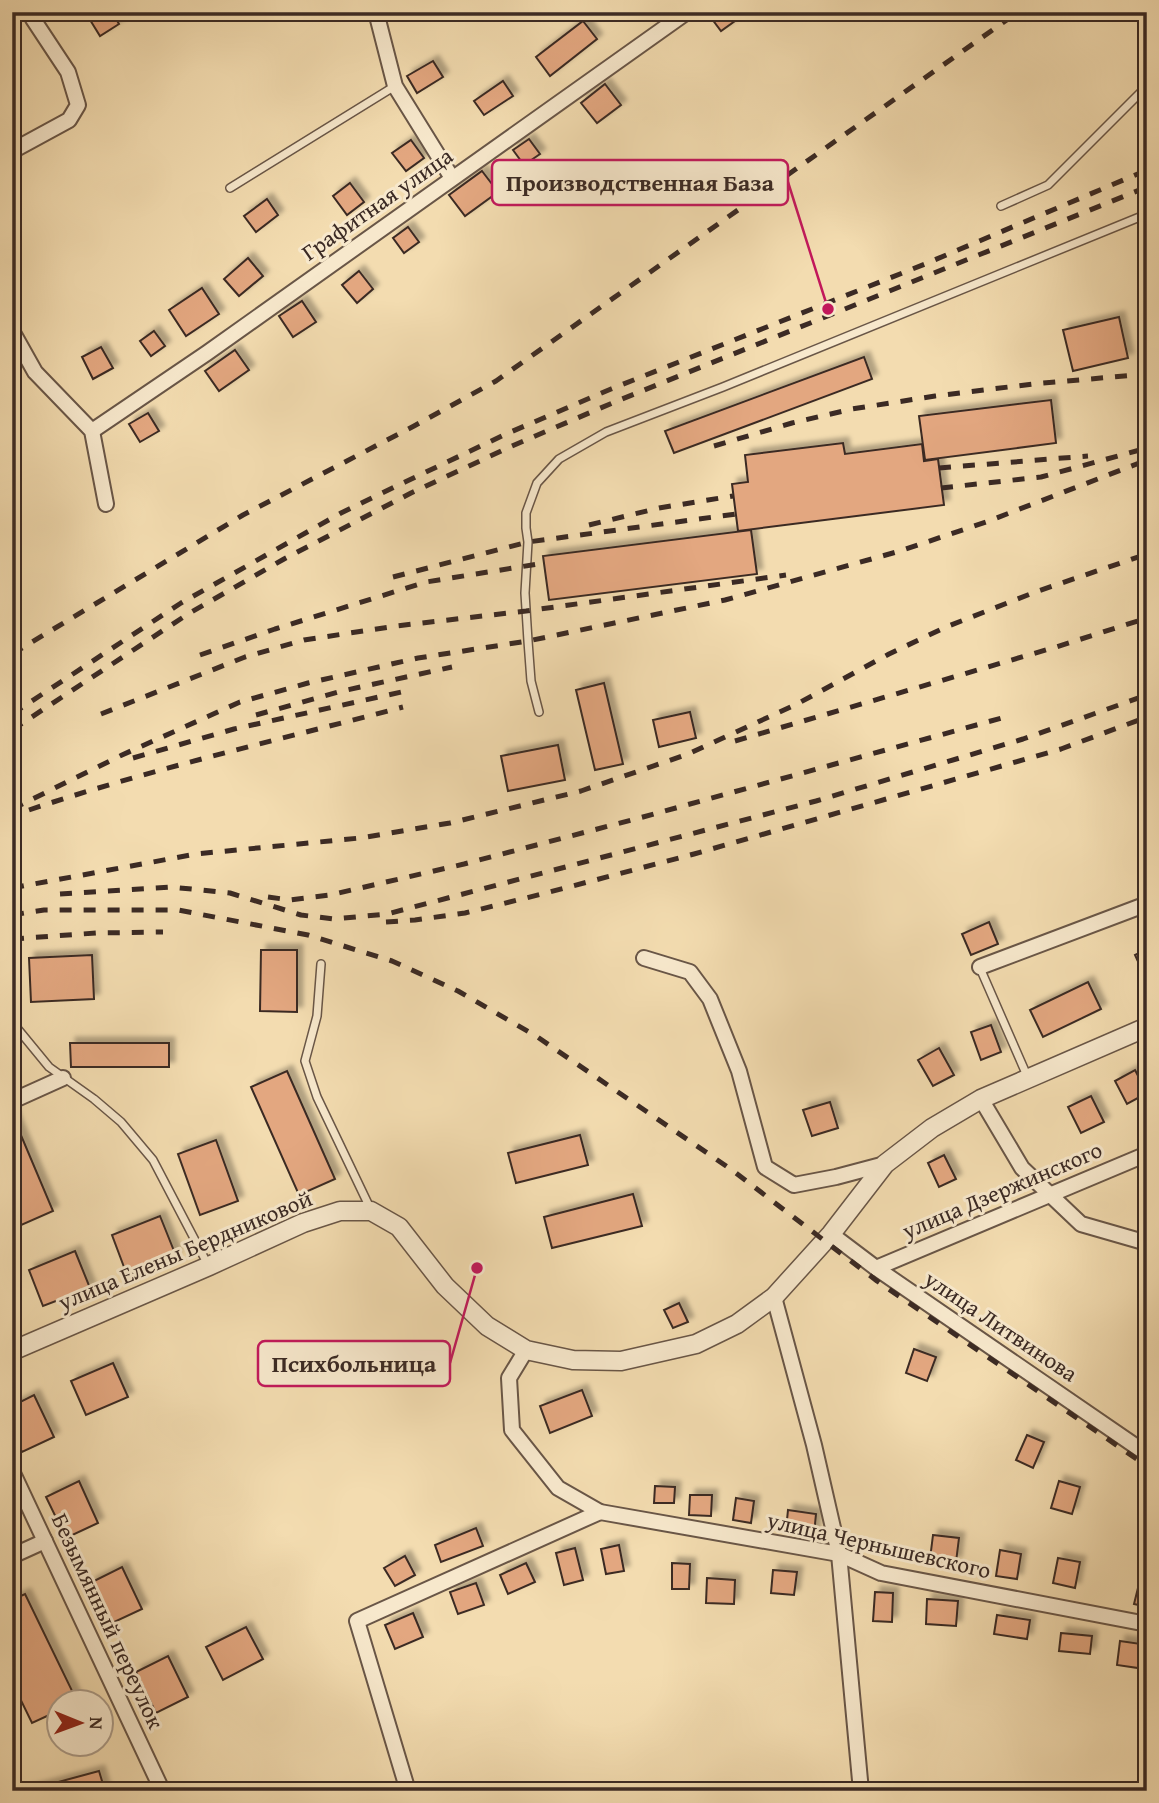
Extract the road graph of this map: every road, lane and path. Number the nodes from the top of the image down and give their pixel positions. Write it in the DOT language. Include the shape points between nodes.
graph roads {
  1 [pos="33,12"];
  2 [pos="376,12"];
  3 [pos="687,12"];
  4 [pos="395,86"];
  5 [pos="1147,86"];
  6 [pos="12,150"];
  7 [pos="452,178"];
  8 [pos="230,188"];
  9 [pos="1001,206"];
  10 [pos="1147,214"];
  11 [pos="12,331"];
  12 [pos="92,431"];
  13 [pos="106,505"];
  14 [pos="539,712"];
  15 [pos="1147,904"];
  16 [pos="644,958"];
  17 [pos="321,964"];
  18 [pos="980,967"];
  19 [pos="12,1021"];
  20 [pos="1147,1027"];
  21 [pos="63,1078"];
  22 [pos="1028,1078"];
  23 [pos="981,1100"];
  24 [pos="12,1101"];
  25 [pos="1147,1154"];
  26 [pos="885,1164"];
  27 [pos="1049,1194"];
  28 [pos="371,1211"];
  29 [pos="831,1234"];
  30 [pos="1147,1243"];
  31 [pos="209,1266"];
  32 [pos="876,1268"];
  33 [pos="774,1297"];
  34 [pos="526,1350"];
  35 [pos="12,1351"];
  36 [pos="1147,1454"];
  37 [pos="12,1471"];
  38 [pos="600,1512"];
  39 [pos="45,1541"];
  40 [pos="839,1553"];
  41 [pos="12,1556"];
  42 [pos="1147,1624"];
  43 [pos="162,1790"];
  44 [pos="408,1791"];
  45 [pos="861,1791"];
  1 -- 6 [label="street" via="33,19 68,72 78,106 69,120"];
  2 -- 4 [label="street"];
  3 -- 7 [label="street, Графитная улица"];
  4 -- 7 [label="street"];
  4 -- 8 [label="lane"];
  5 -- 9 [label="lane" via="1048,185"];
  7 -- 12 [label="street, Графитная улица"];
  10 -- 14 [label="lane" via="606,432 559,459 537,483 526,513 527,631"];
  11 -- 12 [label="street" via="35,372"];
  12 -- 13 [label="street"];
  15 -- 18 [label="street"];
  16 -- 26 [label="street" via="690,972 710,999 739,1072 765,1167 793,1185"];
  17 -- 28 [label="lane" via="317,1016 304,1061"];
  18 -- 22 [label="lane"];
  19 -- 21 [label="lane" via="48,1067"];
  20 -- 22 [label="street"];
  21 -- 24 [label="street"];
  21 -- 31 [label="lane" via="121,1122 153,1160"];
  22 -- 23 [label="street"];
  23 -- 26 [label="street" via="932,1128"];
  23 -- 27 [label="street" via="1022,1168"];
  25 -- 27 [label="street, улица Дзержинского"];
  26 -- 29 [label="street"];
  27 -- 30 [label="street" via="1082,1224"];
  27 -- 32 [label="street, улица Дзержинского"];
  28 -- 31 [label="street, улица Елены Бердниковой" via="340,1212 303,1223"];
  28 -- 34 [label="street" via="399,1227 445,1286 487,1326"];
  29 -- 32 [label="street, улица Литвинова"];
  29 -- 33 [label="street"];
  31 -- 35 [label="street, улица Елены Бердниковой"];
  32 -- 36 [label="street, улица Литвинова"];
  33 -- 34 [label="street" via="737,1324 696,1344 621,1361 573,1360"];
  33 -- 40 [label="street"];
  34 -- 38 [label="street, улица Чернышевского" via="509,1378 512,1430 558,1489"];
  37 -- 39 [label="street, Безымянный переулок"];
  38 -- 40 [label="street, улица Чернышевского"];
  38 -- 44 [label="street" via="357,1621"];
  39 -- 41 [label="street"];
  39 -- 43 [label="street, Безымянный переулок"];
  40 -- 42 [label="street, улица Чернышевского" via="881,1573"];
  40 -- 45 [label="street"];
}
